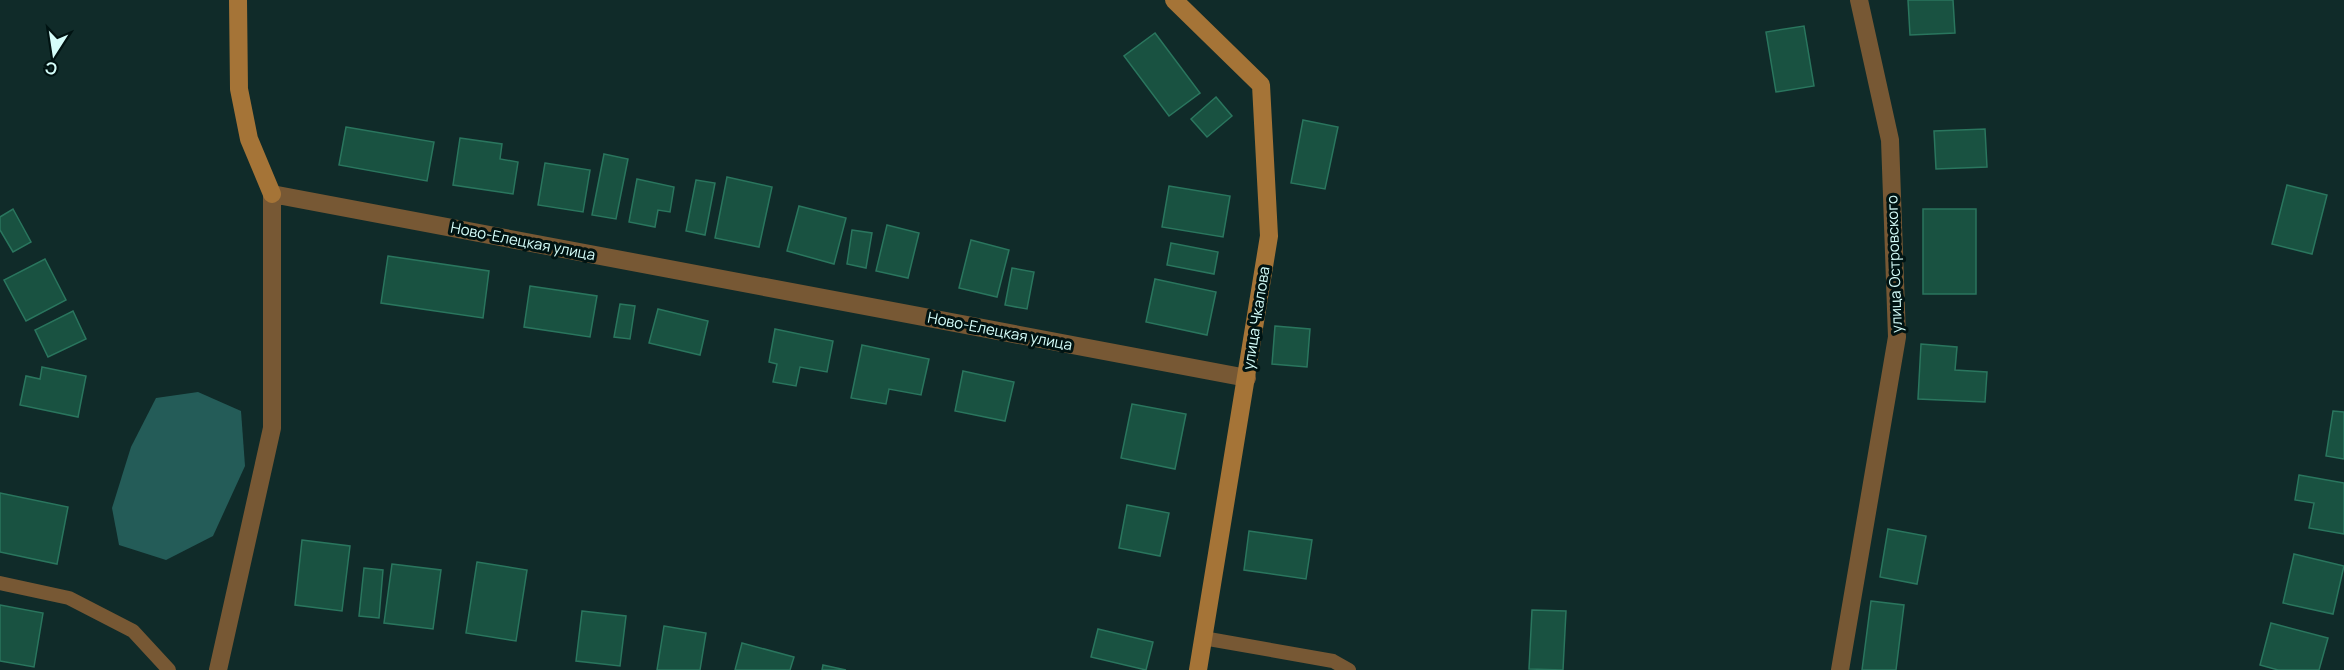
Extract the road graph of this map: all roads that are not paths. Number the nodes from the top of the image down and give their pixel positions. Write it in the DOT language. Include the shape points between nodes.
graph roads {
  1 [pos="238,0"];
  2 [pos="1174,0"];
  3 [pos="1859,0"];
  4 [pos="272,194"];
  5 [pos="1247,378"];
  6 [pos="0,583"];
  7 [pos="1203,638"];
  8 [pos="169,670"];
  9 [pos="218,670"];
  10 [pos="1198,670"];
  11 [pos="1349,670"];
  12 [pos="1840,670"];
  1 -- 4 [label="street" via="239,89 249,139"];
  2 -- 5 [label="street, улица Чкалова" via="1261,85 1269,236"];
  3 -- 12 [label="street, улица Островского" via="1890,140 1897,338"];
  4 -- 5 [label="street, Ново-Елецкая улица"];
  4 -- 9 [label="street" via="272,428"];
  5 -- 7 [label="street, улица Чкалова"];
  6 -- 8 [label="lane" via="69,598 134,631"];
  7 -- 10 [label="street, улица Чкалова"];
  7 -- 11 [label="lane" via="1333,662"];
}
